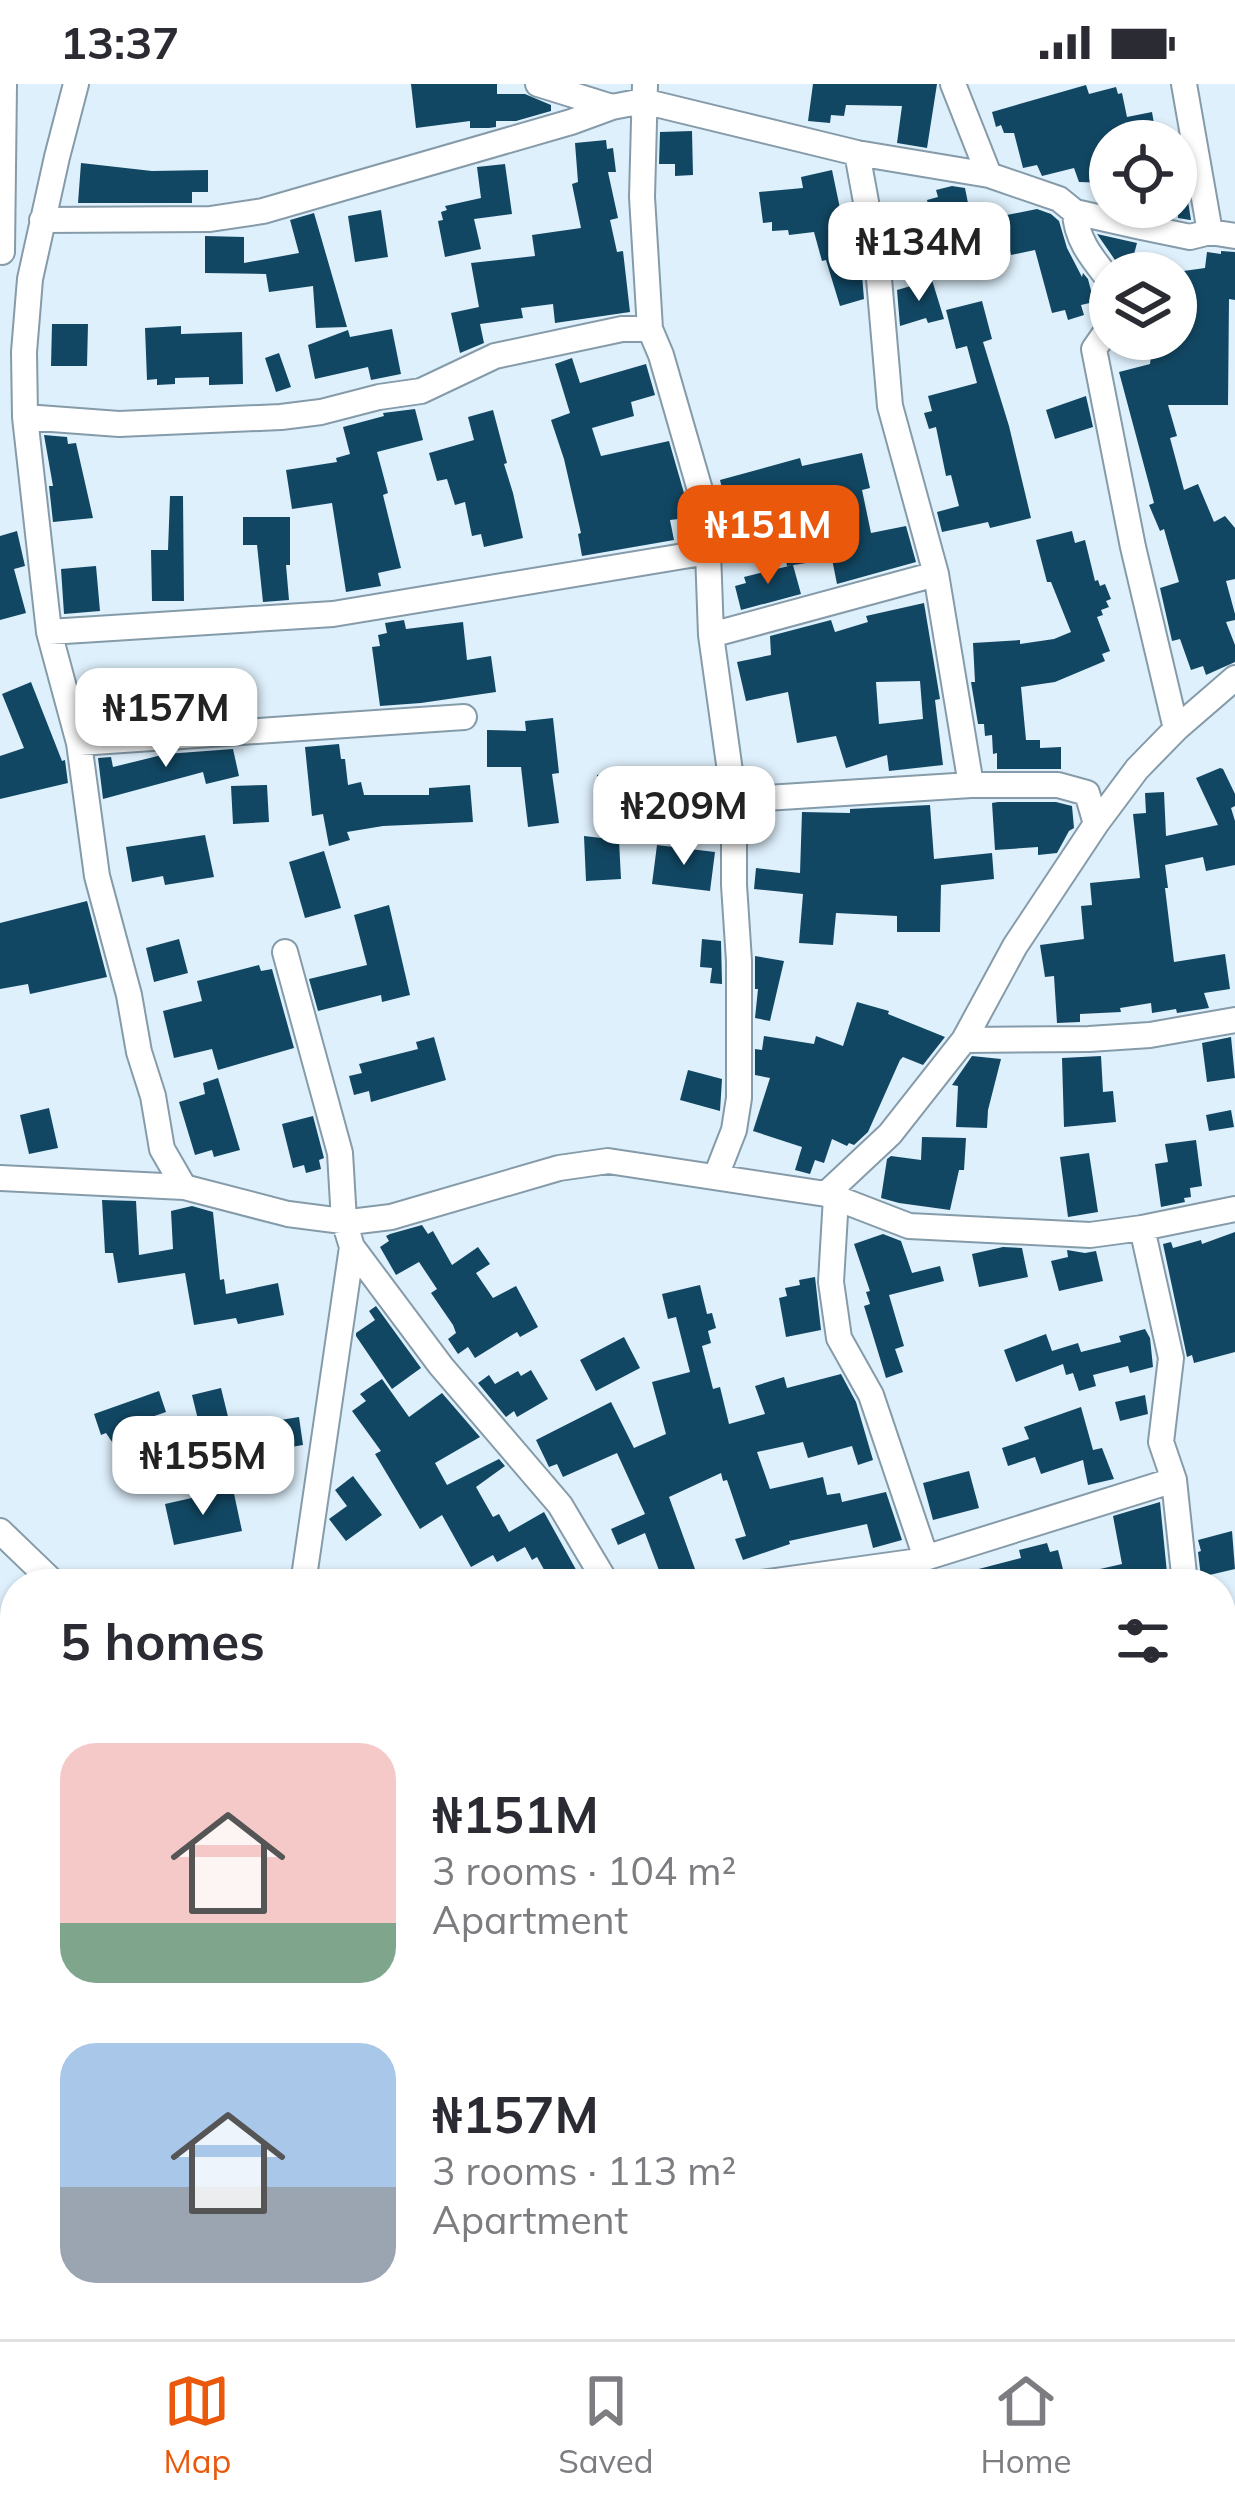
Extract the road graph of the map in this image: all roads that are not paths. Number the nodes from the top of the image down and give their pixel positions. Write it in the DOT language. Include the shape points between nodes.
graph roads {
  1 [pos="4,84"];
  2 [pos="76,84"];
  3 [pos="538,84"];
  4 [pos="953,84"];
  5 [pos="1184,84"];
  6 [pos="644,93"];
  7 [pos="612,107"];
  8 [pos="857,153"];
  9 [pos="989,175"];
  10 [pos="1075,212"];
  11 [pos="42,220"];
  12 [pos="1223,234"];
  13 [pos="2,252"];
  14 [pos="1089,253"];
  15 [pos="650,329"];
  16 [pos="1096,360"];
  17 [pos="25,417"];
  18 [pos="708,552"];
  19 [pos="936,574"];
  20 [pos="49,632"];
  21 [pos="711,634"];
  22 [pos="1235,678"];
  23 [pos="464,717"];
  24 [pos="1176,729"];
  25 [pos="79,743"];
  26 [pos="971,785"];
  27 [pos="734,800"];
  28 [pos="1096,824"];
  29 [pos="285,952"];
  30 [pos="1235,1020"];
  31 [pos="964,1040"];
  32 [pos="162,1149"];
  33 [pos="716,1176"];
  34 [pos="0,1178"];
  35 [pos="139,1184"];
  36 [pos="184,1187"];
  37 [pos="831,1196"];
  38 [pos="1235,1209"];
  39 [pos="344,1221"];
  40 [pos="1142,1228"];
  41 [pos="352,1247"];
  42 [pos="1174,1480"];
  43 [pos="0,1531"];
  44 [pos="926,1558"];
  45 [pos="40,1569"];
  46 [pos="305,1569"];
  47 [pos="599,1569"];
  48 [pos="853,1569"];
  49 [pos="1183,1569"];
  1 -- 13 [label="street"];
  2 -- 11 [label="street"];
  3 -- 7 [label="street"];
  4 -- 9 [label="street"];
  5 -- 12 [label="street"];
  6 -- 7 [label="street"];
  6 -- 8 [label="street"];
  6 -- 15 [label="street"];
  7 -- 11 [label="street" via="263,212"];
  8 -- 9 [label="street"];
  8 -- 19 [label="street" via="878,267 890,406"];
  9 -- 10 [label="street"];
  10 -- 12 [label="street" via="1190,237"];
  10 -- 14 [label="street"];
  11 -- 17 [label="street" via="25,333"];
  15 -- 17 [label="street" via="494,356 421,391 321,412 119,424"];
  15 -- 18 [label="street" via="700,490"];
  16 -- 24 [label="street"];
  17 -- 20 [label="street"];
  18 -- 20 [label="street" via="333,614"];
  18 -- 21 [label="street"];
  19 -- 21 [label="street"];
  19 -- 26 [label="street"];
  20 -- 25 [label="street"];
  21 -- 27 [label="street"];
  22 -- 24 [label="street"];
  23 -- 25 [label="street"];
  24 -- 28 [label="street"];
  25 -- 32 [label="street" via="98,876"];
  26 -- 27 [label="street"];
  26 -- 28 [label="street" via="1087,793"];
  27 -- 33 [label="street" via="740,1098"];
  28 -- 31 [label="street"];
  29 -- 39 [label="street" via="340,1153"];
  30 -- 31 [label="street" via="1150,1035"];
  31 -- 37 [label="street"];
  32 -- 35 [label="street"];
  32 -- 36 [label="street"];
  33 -- 37 [label="street"];
  33 -- 39 [label="street" via="587,1162 392,1217"];
  34 -- 35 [label="street"];
  35 -- 36 [label="street"];
  36 -- 39 [label="street"];
  37 -- 40 [label="street" via="909,1226 1090,1235"];
  37 -- 44 [label="street" via="839,1338 871,1395"];
  38 -- 40 [label="street"];
  39 -- 41 [label="street"];
  40 -- 42 [label="street" via="1171,1358 1161,1442"];
  41 -- 46 [label="street"];
  41 -- 47 [label="street" via="560,1505"];
  42 -- 44 [label="street"];
  42 -- 49 [label="street"];
  43 -- 45 [label="street"];
  44 -- 48 [label="street"];
}
